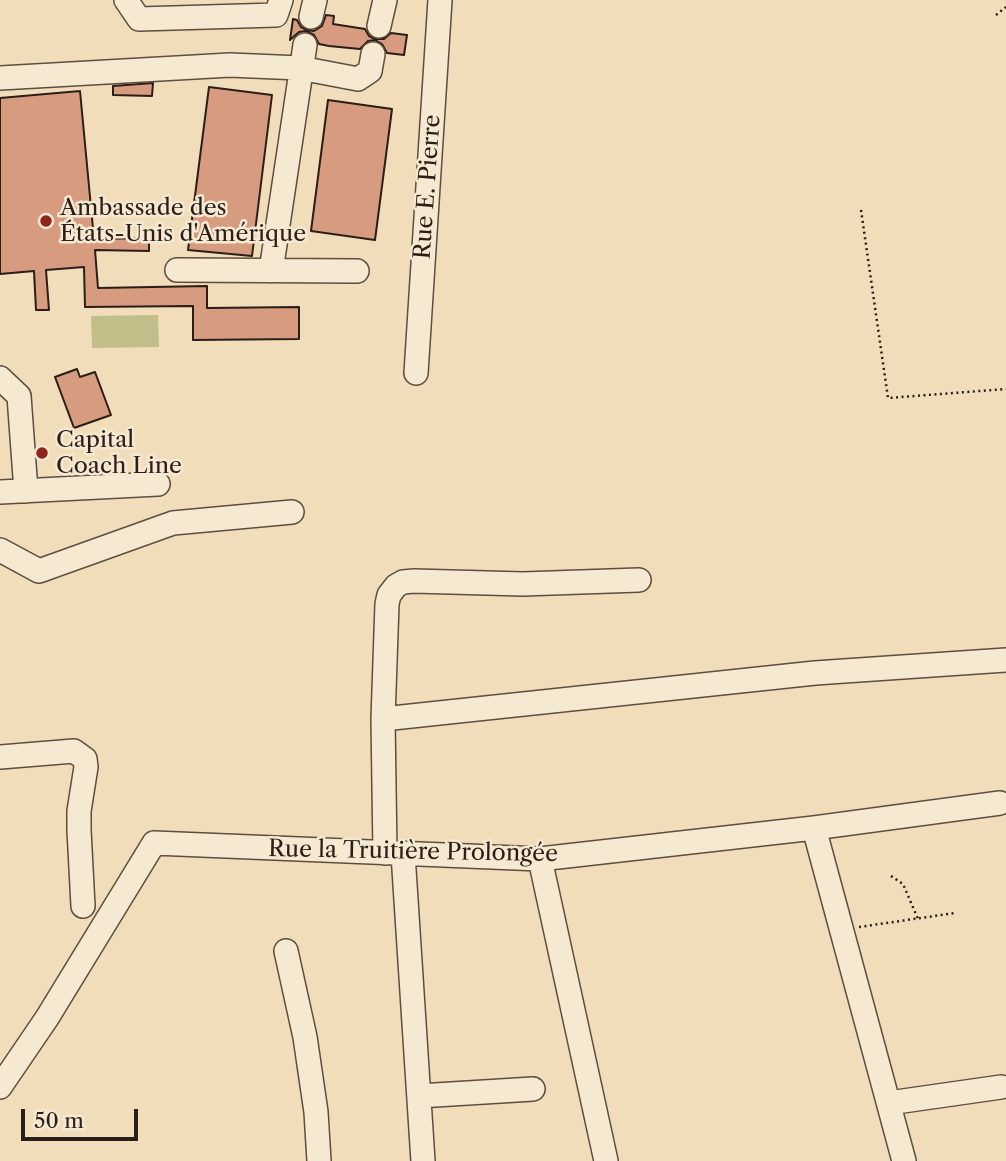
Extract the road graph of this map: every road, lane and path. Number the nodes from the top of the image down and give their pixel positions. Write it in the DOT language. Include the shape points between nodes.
graph roads {
  1 [pos="126,0"];
  2 [pos="281,0"];
  3 [pos="385,0"];
  4 [pos="440,0"];
  5 [pos="1006,7"];
  6 [pos="996,15"];
  7 [pos="379,26"];
  8 [pos="373,54"];
  9 [pos="302,56"];
  10 [pos="0,78"];
  11 [pos="861,210"];
  12 [pos="177,270"];
  13 [pos="271,271"];
  14 [pos="357,271"];
  15 [pos="416,373"];
  16 [pos="0,379"];
  17 [pos="1006,389"];
  18 [pos="158,484"];
  19 [pos="26,491"];
  20 [pos="0,492"];
  21 [pos="292,512"];
  22 [pos="0,550"];
  23 [pos="639,580"];
  24 [pos="1006,660"];
  25 [pos="383,719"];
  26 [pos="0,757"];
  27 [pos="999,803"];
  28 [pos="814,828"];
  29 [pos="394,853"];
  30 [pos="540,859"];
  31 [pos="891,876"];
  32 [pos="83,905"];
  33 [pos="955,914"];
  34 [pos="918,919"];
  35 [pos="842,930"];
  36 [pos="286,951"];
  37 [pos="0,1087"];
  38 [pos="1001,1087"];
  39 [pos="533,1089"];
  40 [pos="419,1097"];
  41 [pos="888,1103"];
  42 [pos="319,1161"];
  43 [pos="423,1161"];
  44 [pos="606,1161"];
  45 [pos="904,1161"];
  1 -- 2 [label="street" via="139,19 276,15"];
  3 -- 7 [label="street"];
  4 -- 15 [label="street, Rue E. Pierre"];
  5 -- 6 [label="path"];
  8 -- 9 [label="street" via="370,71 358,79"];
  9 -- 10 [label="street" via="230,65"];
  9 -- 13 [label="street"];
  11 -- 17 [label="path" via="888,398"];
  12 -- 13 [label="street"];
  13 -- 14 [label="street"];
  16 -- 19 [label="street" via="19,396"];
  18 -- 19 [label="street"];
  19 -- 20 [label="street"];
  21 -- 22 [label="street" via="173,523 39,571"];
  23 -- 25 [label="street" via="403,582 389,595 387,604"];
  24 -- 25 [label="street" via="815,673"];
  25 -- 29 [label="street"];
  26 -- 32 [label="street" via="74,751 85,759 79,811"];
  27 -- 28 [label="street, Rue la Truitière Prolongée"];
  28 -- 30 [label="street, Rue la Truitière Prolongée"];
  28 -- 35 [label="street"];
  29 -- 30 [label="street, Rue la Truitière Prolongée"];
  29 -- 37 [label="street, Rue la Truitière Prolongée" via="154,843"];
  29 -- 40 [label="street"];
  30 -- 44 [label="street"];
  31 -- 34 [label="path" via="904,884"];
  33 -- 34 [label="path"];
  34 -- 35 [label="path"];
  35 -- 41 [label="street"];
  36 -- 42 [label="street" via="305,1037"];
  38 -- 41 [label="street"];
  39 -- 40 [label="street"];
  40 -- 43 [label="street"];
  41 -- 45 [label="street"];
}
